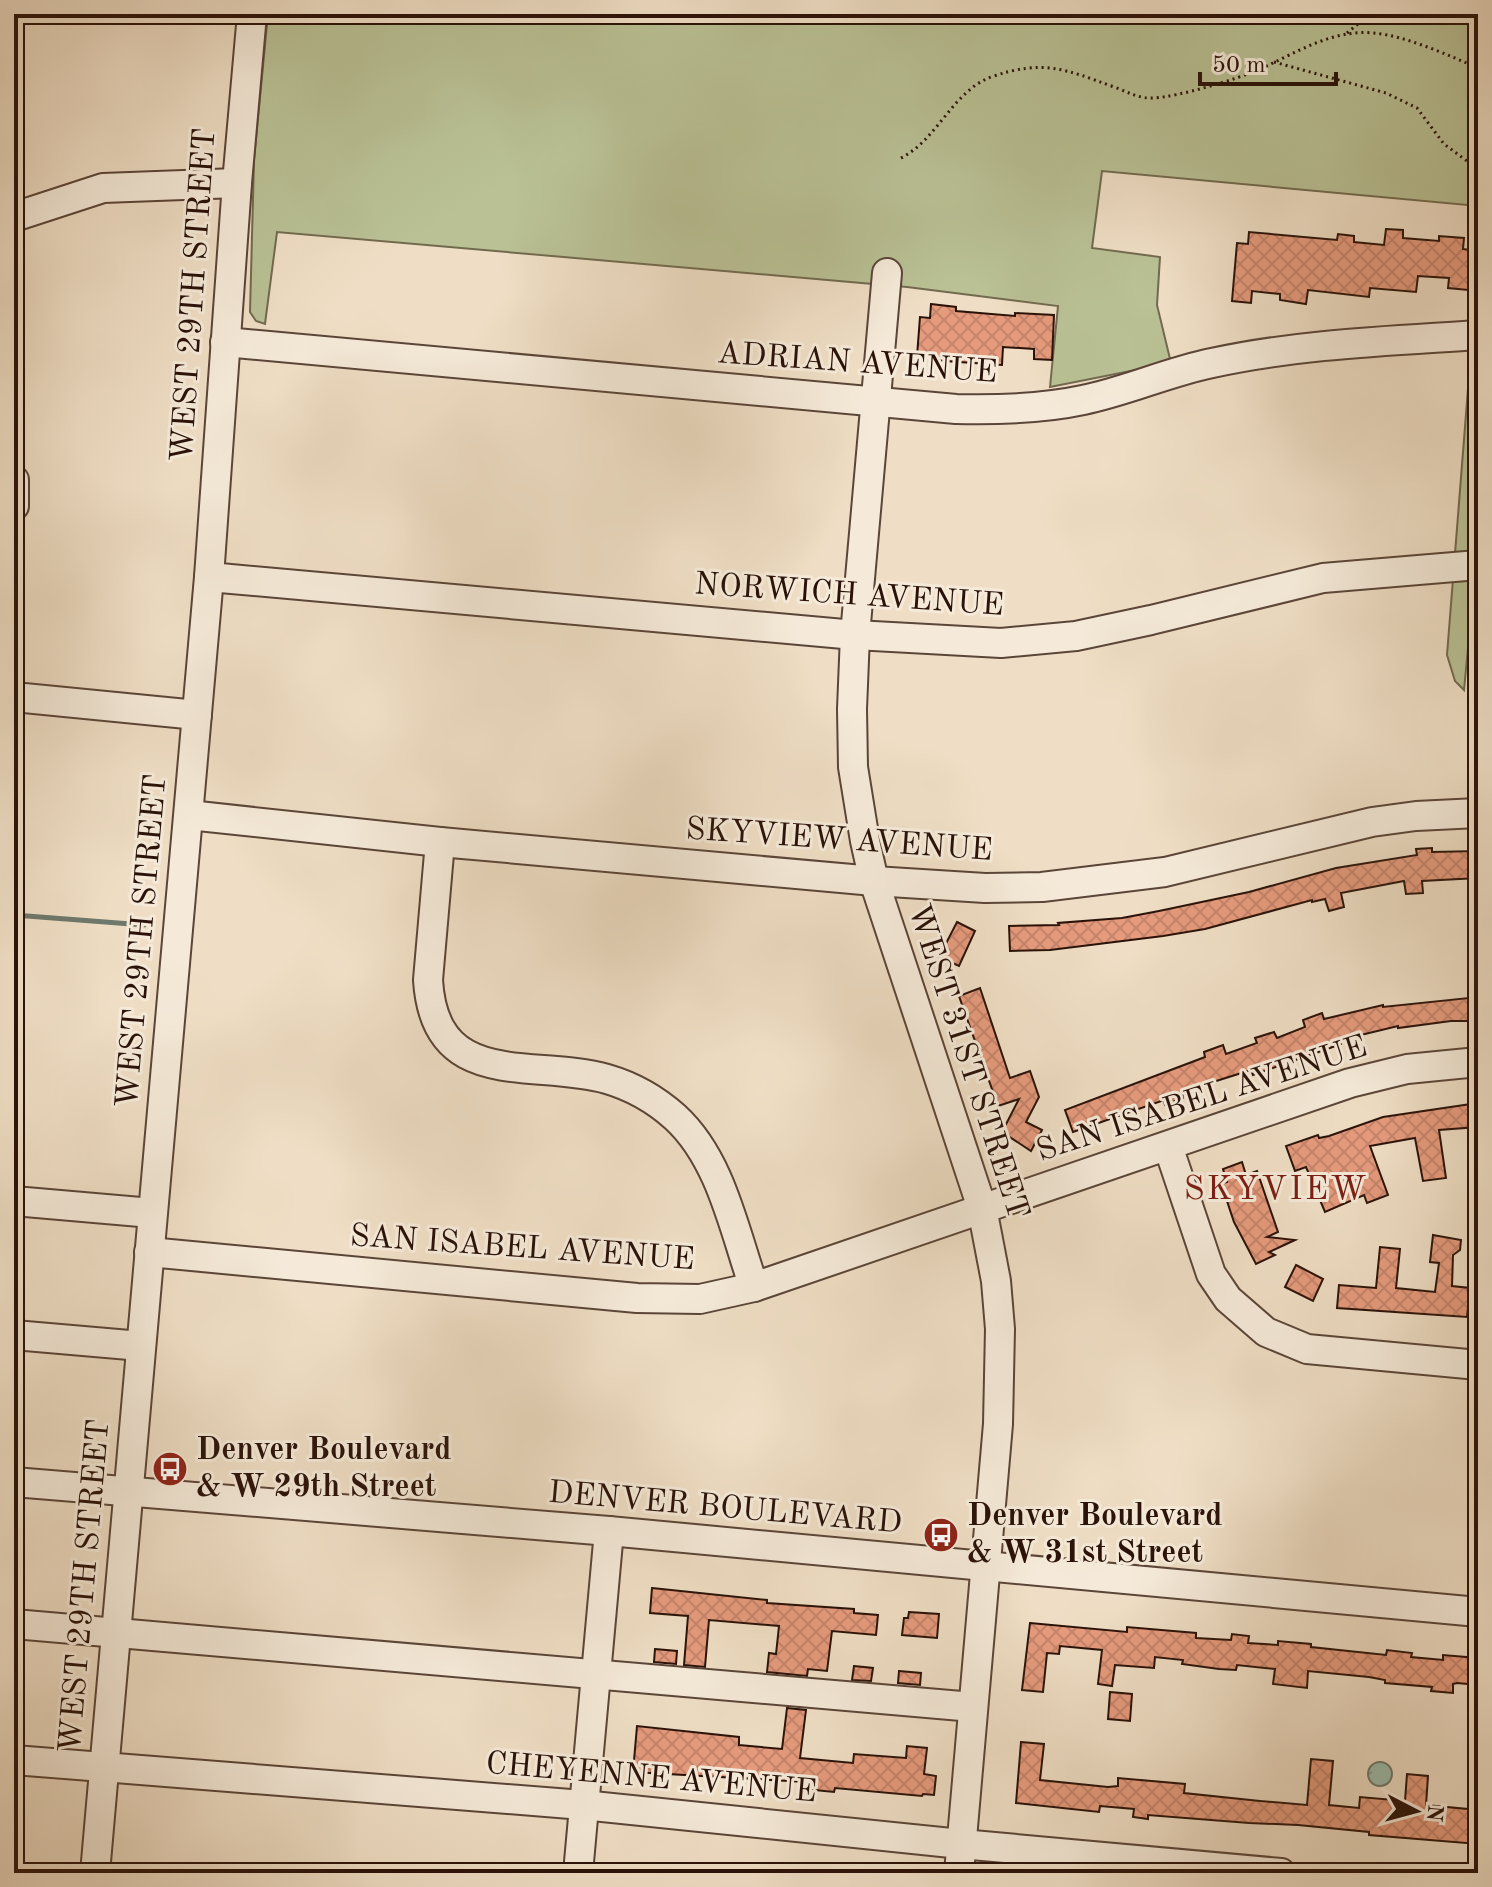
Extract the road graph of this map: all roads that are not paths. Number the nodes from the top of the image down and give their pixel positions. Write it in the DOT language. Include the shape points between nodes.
graph roads {
  1 [pos="252,14"];
  2 [pos="237,183"];
  3 [pos="14,217"];
  4 [pos="887,273"];
  5 [pos="1478,335"];
  6 [pos="225,342"];
  7 [pos="877,402"];
  8 [pos="14,480"];
  9 [pos="14,506"];
  10 [pos="1478,565"];
  11 [pos="209,577"];
  12 [pos="855,635"];
  13 [pos="14,697"];
  14 [pos="197,715"];
  15 [pos="1478,813"];
  16 [pos="189,815"];
  17 [pos="440,842"];
  18 [pos="874,881"];
  19 [pos="1478,1062"];
  20 [pos="1168,1146"];
  21 [pos="14,1201"];
  22 [pos="982,1208"];
  23 [pos="152,1213"];
  24 [pos="149,1252"];
  25 [pos="754,1287"];
  26 [pos="14,1335"];
  27 [pos="141,1346"];
  28 [pos="1478,1365"];
  29 [pos="14,1482"];
  30 [pos="128,1492"];
  31 [pos="609,1531"];
  32 [pos="985,1568"];
  33 [pos="1478,1612"];
  34 [pos="14,1624"];
  35 [pos="116,1633"];
  36 [pos="596,1672"];
  37 [pos="973,1707"];
  38 [pos="14,1760"];
  39 [pos="105,1769"];
  40 [pos="583,1805"];
  41 [pos="961,1844"];
  42 [pos="95,1873"];
  43 [pos="578,1873"];
  44 [pos="959,1873"];
  45 [pos="1281,1873"];
  1 -- 2 [label="street, WEST 29TH STREET"];
  2 -- 3 [label="street" via="103,188"];
  2 -- 6 [label="street, WEST 29TH STREET"];
  4 -- 7 [label="street, WEST 31ST STREET"];
  5 -- 7 [label="street, ADRIAN AVENUE" via="1344,343 1211,363 1085,400 1036,408 956,409"];
  6 -- 7 [label="street, ADRIAN AVENUE"];
  6 -- 11 [label="street, WEST 29TH STREET"];
  7 -- 12 [label="street, WEST 31ST STREET"];
  8 -- 9 [label="street"];
  10 -- 12 [label="street, NORWICH AVENUE" via="1323,578 1076,636 1001,643"];
  11 -- 12 [label="street, NORWICH AVENUE"];
  11 -- 14 [label="street, WEST 29TH STREET"];
  12 -- 18 [label="street, WEST 31ST STREET" via="853,767"];
  13 -- 14 [label="street"];
  14 -- 16 [label="street, WEST 29TH STREET"];
  15 -- 18 [label="street, SKYVIEW AVENUE" via="1372,822 1165,872 1103,881 985,888"];
  16 -- 17 [label="street, SKYVIEW AVENUE"];
  16 -- 23 [label="street, WEST 29TH STREET"];
  17 -- 18 [label="street, SKYVIEW AVENUE"];
  17 -- 25 [label="street" via="428,980 435,1020 449,1040 481,1063 606,1079 655,1101 693,1138 711,1165"];
  18 -- 22 [label="street, WEST 31ST STREET"];
  19 -- 20 [label="street, SAN ISABEL AVENUE" via="1407,1069 1350,1083"];
  20 -- 22 [label="street, SAN ISABEL AVENUE"];
  20 -- 28 [label="street" via="1211,1274 1242,1315 1266,1332 1307,1349"];
  21 -- 23 [label="street"];
  22 -- 25 [label="street, SAN ISABEL AVENUE"];
  22 -- 32 [label="street, WEST 31ST STREET" via="1000,1329"];
  23 -- 24 [label="street, WEST 29TH STREET"];
  24 -- 25 [label="street, SAN ISABEL AVENUE" via="637,1298 700,1299"];
  24 -- 27 [label="street, WEST 29TH STREET"];
  26 -- 27 [label="street"];
  27 -- 30 [label="street, WEST 29TH STREET"];
  29 -- 30 [label="street, DENVER BOULEVARD"];
  30 -- 31 [label="street, DENVER BOULEVARD"];
  30 -- 35 [label="street, WEST 29TH STREET"];
  31 -- 32 [label="street, DENVER BOULEVARD"];
  31 -- 36 [label="street"];
  32 -- 33 [label="street, DENVER BOULEVARD"];
  32 -- 37 [label="street, WEST 31ST STREET"];
  34 -- 35 [label="street"];
  35 -- 36 [label="street"];
  35 -- 39 [label="street, WEST 29TH STREET"];
  36 -- 37 [label="street"];
  36 -- 40 [label="street"];
  37 -- 41 [label="street, WEST 31ST STREET"];
  38 -- 39 [label="street, CHEYENNE AVENUE"];
  39 -- 40 [label="street, CHEYENNE AVENUE"];
  39 -- 42 [label="street, WEST 29TH STREET"];
  40 -- 41 [label="street, CHEYENNE AVENUE"];
  40 -- 43 [label="street"];
  41 -- 44 [label="street, WEST 31ST STREET"];
  41 -- 45 [label="street, CHEYENNE AVENUE"];
}
